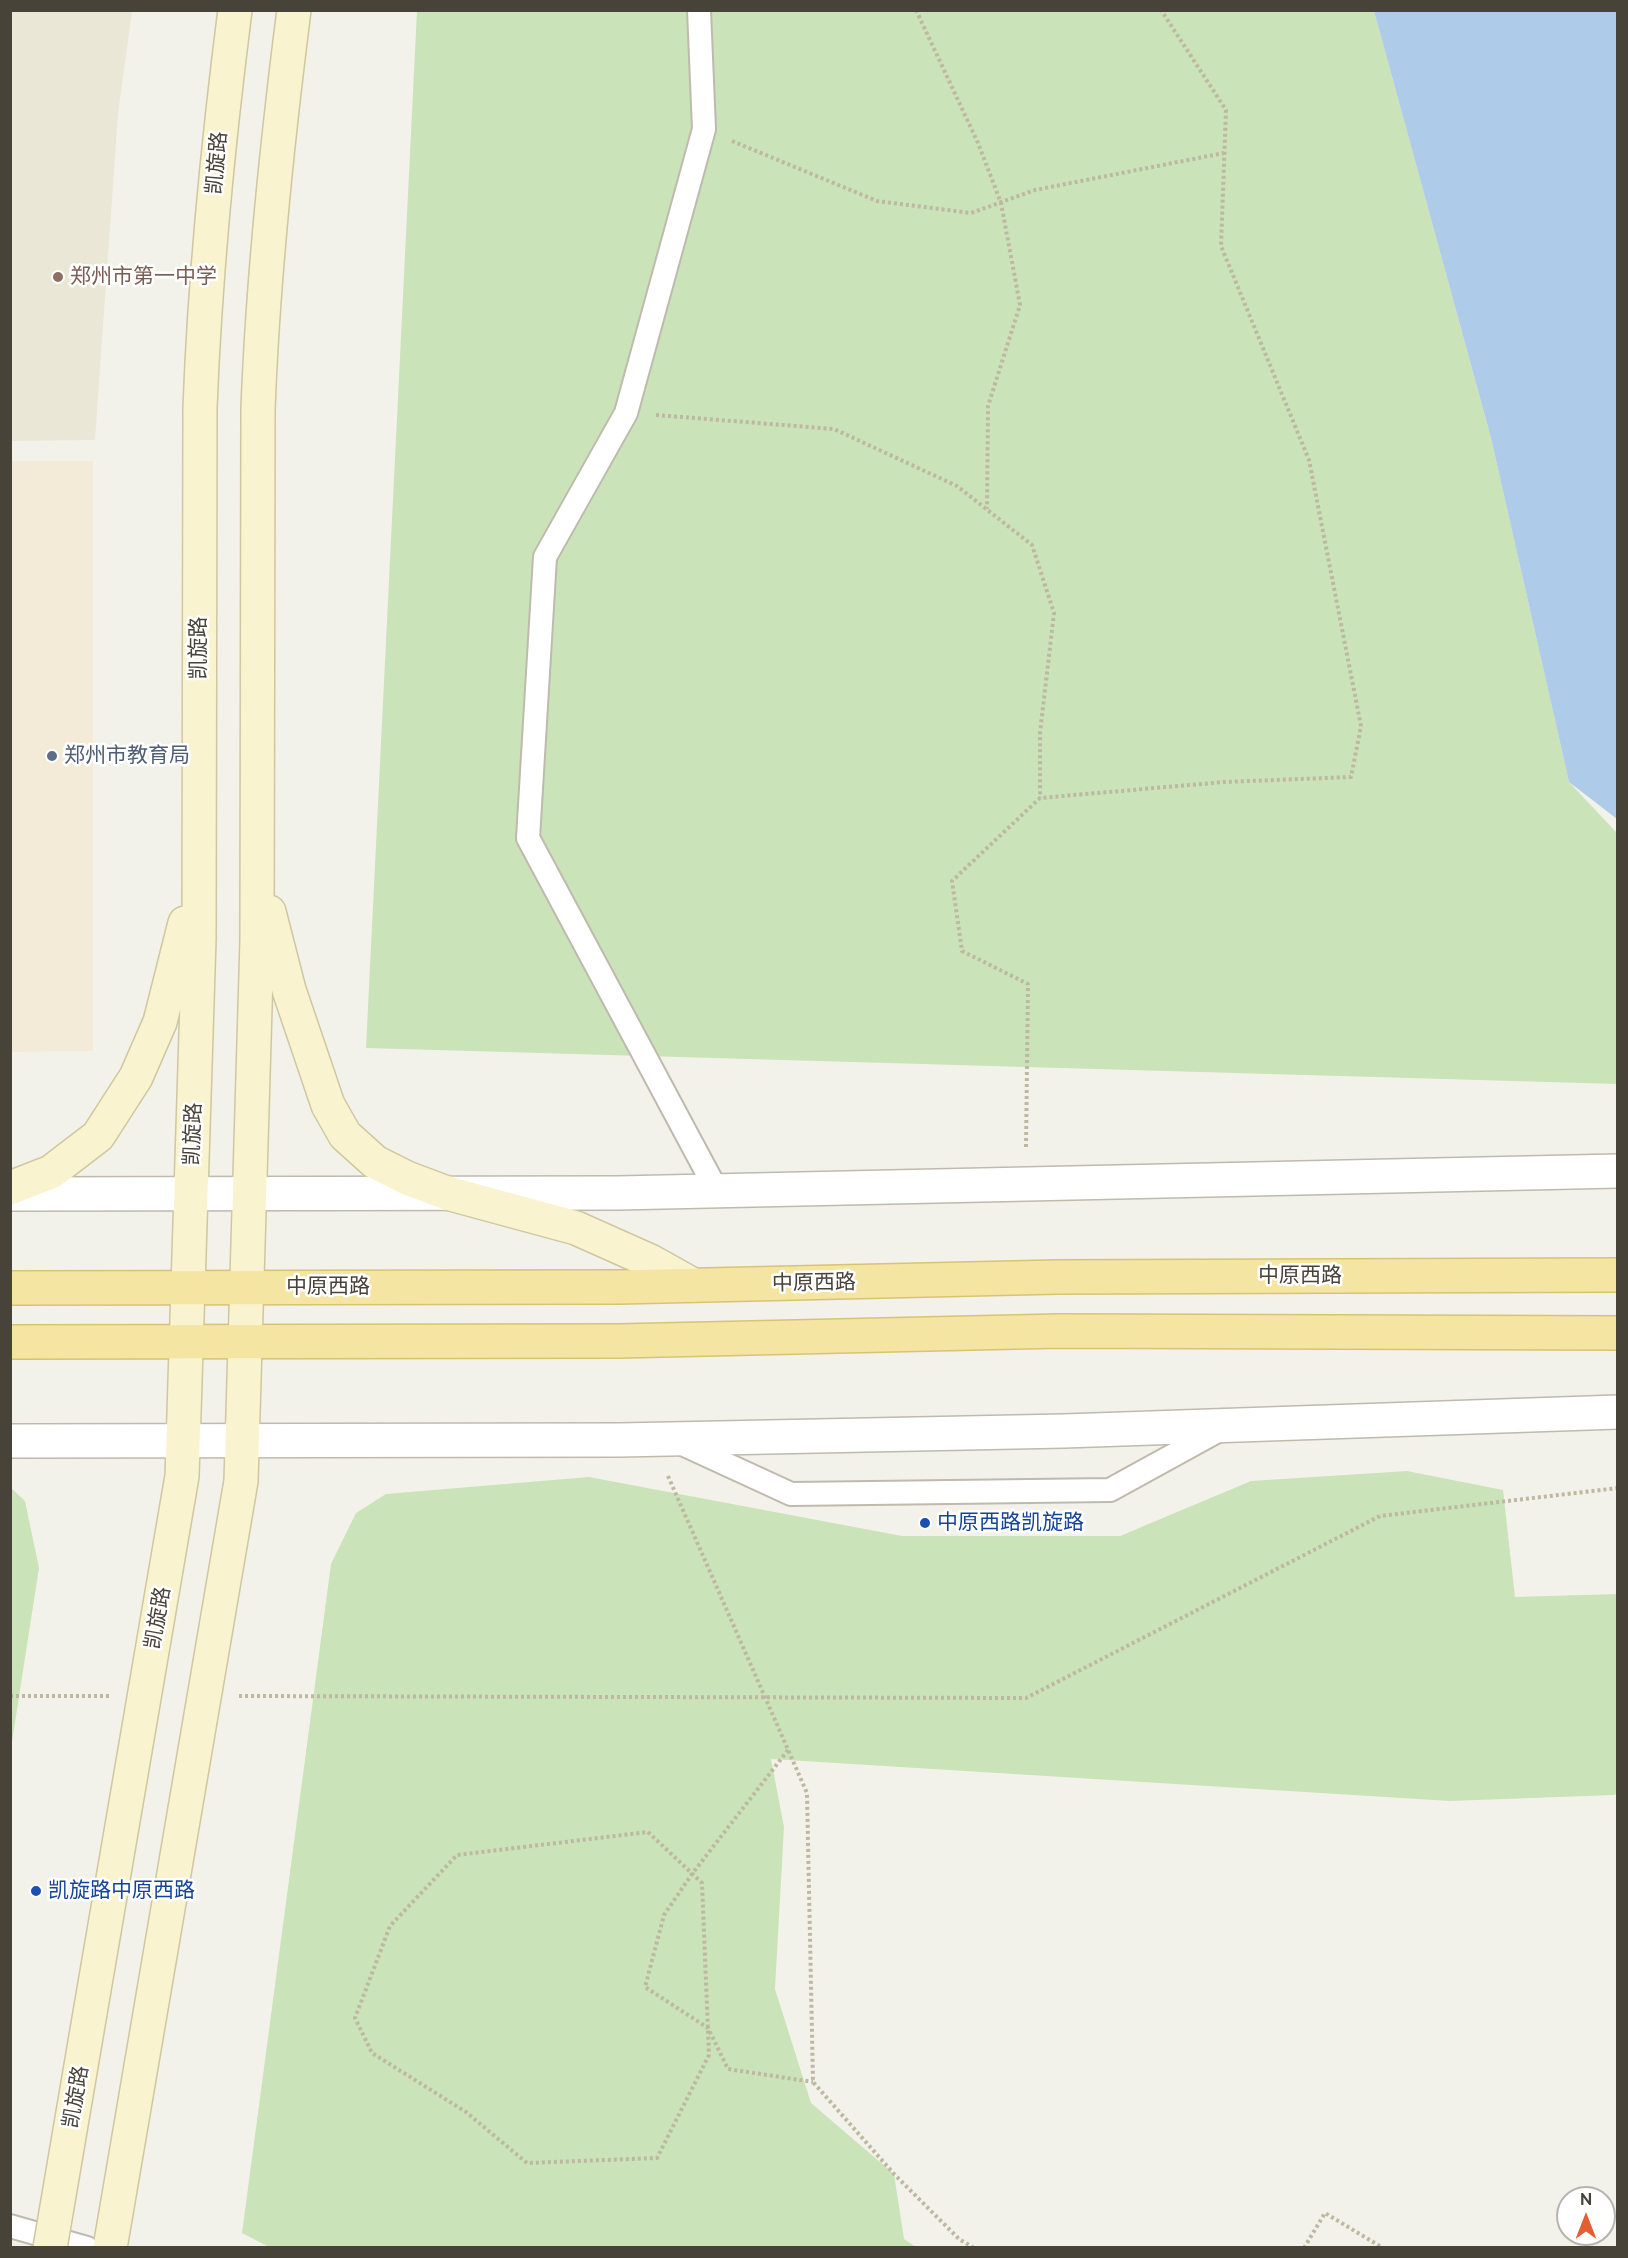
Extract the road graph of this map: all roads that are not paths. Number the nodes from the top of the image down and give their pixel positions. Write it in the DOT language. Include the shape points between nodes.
graph roads {
  1 [pos="235,10"];
  2 [pos="294,10"];
  3 [pos="699,10"];
  4 [pos="199,863"];
  5 [pos="257,865"];
  6 [pos="1617,1171"];
  7 [pos="10,1188"];
  8 [pos="717,1191"];
  9 [pos="447,1193"];
  10 [pos="10,1194"];
  11 [pos="191,1194"];
  12 [pos="249,1194"];
  13 [pos="1617,1275"];
  14 [pos="693,1285"];
  15 [pos="246,1287"];
  16 [pos="10,1288"];
  17 [pos="188,1288"];
  18 [pos="1617,1333"];
  19 [pos="245,1341"];
  20 [pos="10,1342"];
  21 [pos="187,1342"];
  22 [pos="1617,1412"];
  23 [pos="1228,1425"];
  24 [pos="662,1439"];
  25 [pos="10,1441"];
  26 [pos="183,1441"];
  27 [pos="242,1441"];
  28 [pos="10,2226"];
  29 [pos="50,2247"];
  30 [pos="87,2247"];
  31 [pos="110,2247"];
  1 -- 4 [label="main road, 凯旋路" via="220,126 203,324"];
  2 -- 5 [label="main road" via="278,133 261,328"];
  3 -- 8 [label="lane" via="704,129 626,413 545,557 528,838"];
  4 -- 7 [label="main road" via="160,1022 136,1077 98,1136 51,1172"];
  4 -- 11 [label="main road, 凯旋路"];
  5 -- 9 [label="main road" via="289,990 328,1105 345,1135 375,1162"];
  5 -- 12 [label="main road"];
  6 -- 8 [label="street"];
  8 -- 9 [label="street"];
  9 -- 12 [label="street"];
  9 -- 14 [label="main road" via="576,1228"];
  10 -- 11 [label="street"];
  11 -- 12 [label="street"];
  11 -- 17 [label="main road, 凯旋路"];
  12 -- 15 [label="main road"];
  13 -- 14 [label="main road, 中原西路" via="1058,1277"];
  14 -- 15 [label="main road, 中原西路"];
  15 -- 17 [label="main road, 中原西路"];
  15 -- 19 [label="main road"];
  16 -- 17 [label="main road, 中原西路"];
  17 -- 21 [label="main road, 凯旋路"];
  18 -- 19 [label="main road" via="1060,1331 608,1341"];
  19 -- 21 [label="main road"];
  19 -- 27 [label="main road"];
  20 -- 21 [label="main road"];
  21 -- 26 [label="main road, 凯旋路"];
  22 -- 23 [label="street"];
  23 -- 24 [label="street"];
  23 -- 24 [label="lane" via="1110,1490 790,1494"];
  24 -- 27 [label="street"];
  25 -- 26 [label="street"];
  26 -- 27 [label="street"];
  26 -- 29 [label="main road, 凯旋路, bridge" via="182,1476"];
  27 -- 31 [label="main road" via="241,1481"];
  28 -- 30 [label="lane"];
}
